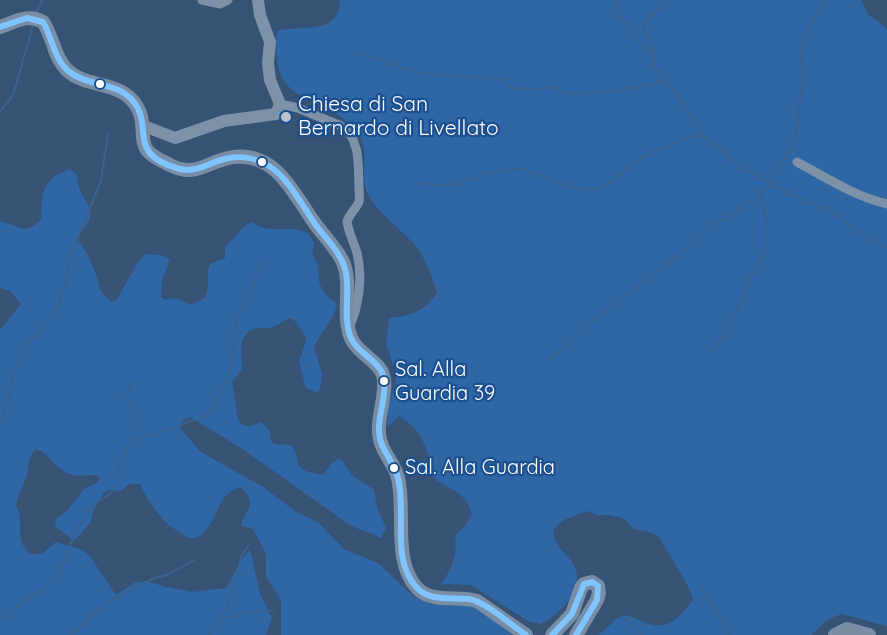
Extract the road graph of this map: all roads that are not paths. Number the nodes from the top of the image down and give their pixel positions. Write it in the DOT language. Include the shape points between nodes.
graph roads {
  1 [pos="202,0"];
  2 [pos="228,0"];
  3 [pos="258,0"];
  4 [pos="0,27"];
  5 [pos="280,105"];
  6 [pos="144,126"];
  7 [pos="797,162"];
  8 [pos="887,204"];
  9 [pos="348,330"];
  10 [pos="526,635"];
  11 [pos="552,635"];
  12 [pos="576,635"];
  13 [pos="835,635"];
  14 [pos="869,635"];
  1 -- 2 [label="street" via="220,4"];
  3 -- 5 [label="street" via="270,42 270,80"];
  4 -- 6 [label="main road" via="31,17 43,22 68,71 121,91 137,106"];
  5 -- 6 [label="street" via="276,114 224,121 176,138"];
  5 -- 9 [label="street" via="298,108 341,126 356,147 359,201 347,222 358,257 359,279 354,317"];
  6 -- 9 [label="main road" via="149,153 181,170 197,170 224,159 245,157 267,164 286,179 344,265"];
  7 -- 8 [label="street" via="837,186"];
  9 -- 10 [label="main road" via="356,346 384,376 379,440 398,476 401,536 410,579 418,590 431,597 477,601"];
  11 -- 12 [label="main road" via="572,614 584,584 592,582 598,586 599,597"];
  13 -- 14 [label="main road" via="847,629"];
}
